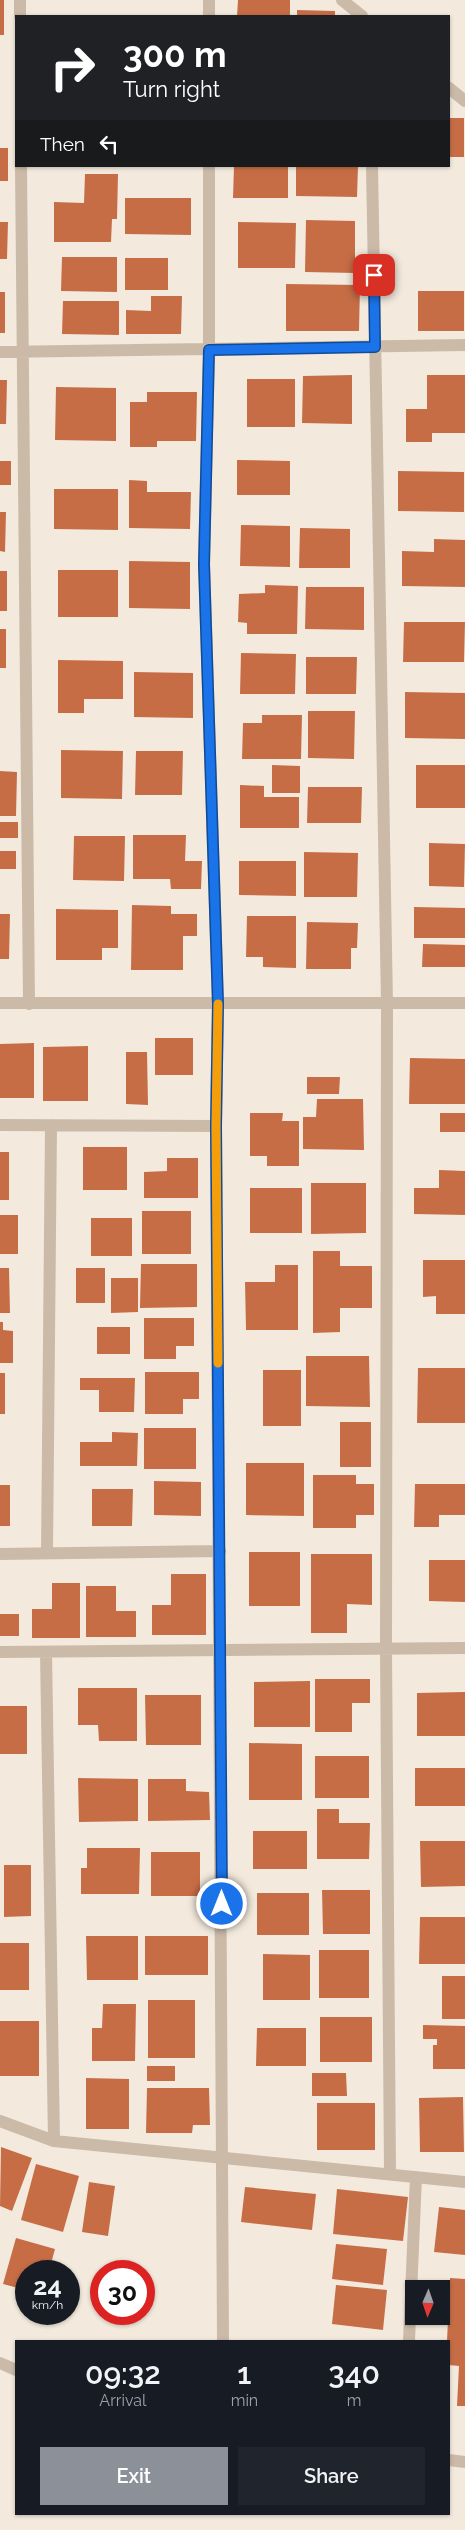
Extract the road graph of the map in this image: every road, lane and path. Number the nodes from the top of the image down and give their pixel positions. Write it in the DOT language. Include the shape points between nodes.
graph roads {
  1 [pos="20,0"];
  2 [pos="209,0"];
  3 [pos="342,0"];
  4 [pos="20,15"];
  5 [pos="209,15"];
  6 [pos="361,15"];
  7 [pos="450,89"];
  8 [pos="465,101"];
  9 [pos="22,167"];
  10 [pos="209,167"];
  11 [pos="372,167"];
  12 [pos="465,345"];
  13 [pos="375,347"];
  14 [pos="209,350"];
  15 [pos="0,352"];
  16 [pos="23,352"];
  17 [pos="465,1003"];
  18 [pos="0,1004"];
  19 [pos="29,1004"];
  20 [pos="218,1004"];
  21 [pos="387,1004"];
  22 [pos="0,1125"];
  23 [pos="51,1125"];
  24 [pos="216,1126"];
  25 [pos="220,1551"];
  26 [pos="0,1554"];
  27 [pos="47,1554"];
  28 [pos="465,1648"];
  29 [pos="386,1649"];
  30 [pos="220,1650"];
  31 [pos="0,1652"];
  32 [pos="46,1652"];
  33 [pos="0,2121"];
  34 [pos="54,2141"];
  35 [pos="224,2159"];
  36 [pos="390,2174"];
  37 [pos="416,2177"];
  38 [pos="465,2182"];
  39 [pos="224,2340"];
  40 [pos="409,2340"];
  41 [pos="0,2363"];
  42 [pos="15,2370"];
  43 [pos="450,2460"];
  44 [pos="465,2462"];
  1 -- 4 [label="street"];
  2 -- 5 [label="street"];
  3 -- 6 [label="street"];
  7 -- 8 [label="street"];
  9 -- 16 [label="street"];
  10 -- 14 [label="street"];
  11 -- 13 [label="street"];
  12 -- 13 [label="street"];
  13 -- 14 [label="street"];
  13 -- 21 [label="street"];
  14 -- 16 [label="street"];
  14 -- 20 [label="street" via="204,564"];
  15 -- 16 [label="street"];
  16 -- 19 [label="street"];
  17 -- 21 [label="street"];
  18 -- 19 [label="street"];
  19 -- 20 [label="street"];
  20 -- 21 [label="street"];
  20 -- 24 [label="street"];
  21 -- 29 [label="street"];
  22 -- 23 [label="street"];
  23 -- 24 [label="street"];
  23 -- 27 [label="street"];
  24 -- 25 [label="street"];
  25 -- 27 [label="street"];
  25 -- 30 [label="street"];
  26 -- 27 [label="street"];
  28 -- 29 [label="street"];
  29 -- 30 [label="street"];
  29 -- 36 [label="street"];
  30 -- 32 [label="street"];
  30 -- 35 [label="street"];
  31 -- 32 [label="street"];
  32 -- 34 [label="street"];
  33 -- 34 [label="street"];
  34 -- 35 [label="street"];
  35 -- 36 [label="street"];
  35 -- 39 [label="street"];
  36 -- 37 [label="street"];
  37 -- 38 [label="street"];
  37 -- 40 [label="street"];
  41 -- 42 [label="street"];
  43 -- 44 [label="street"];
}
